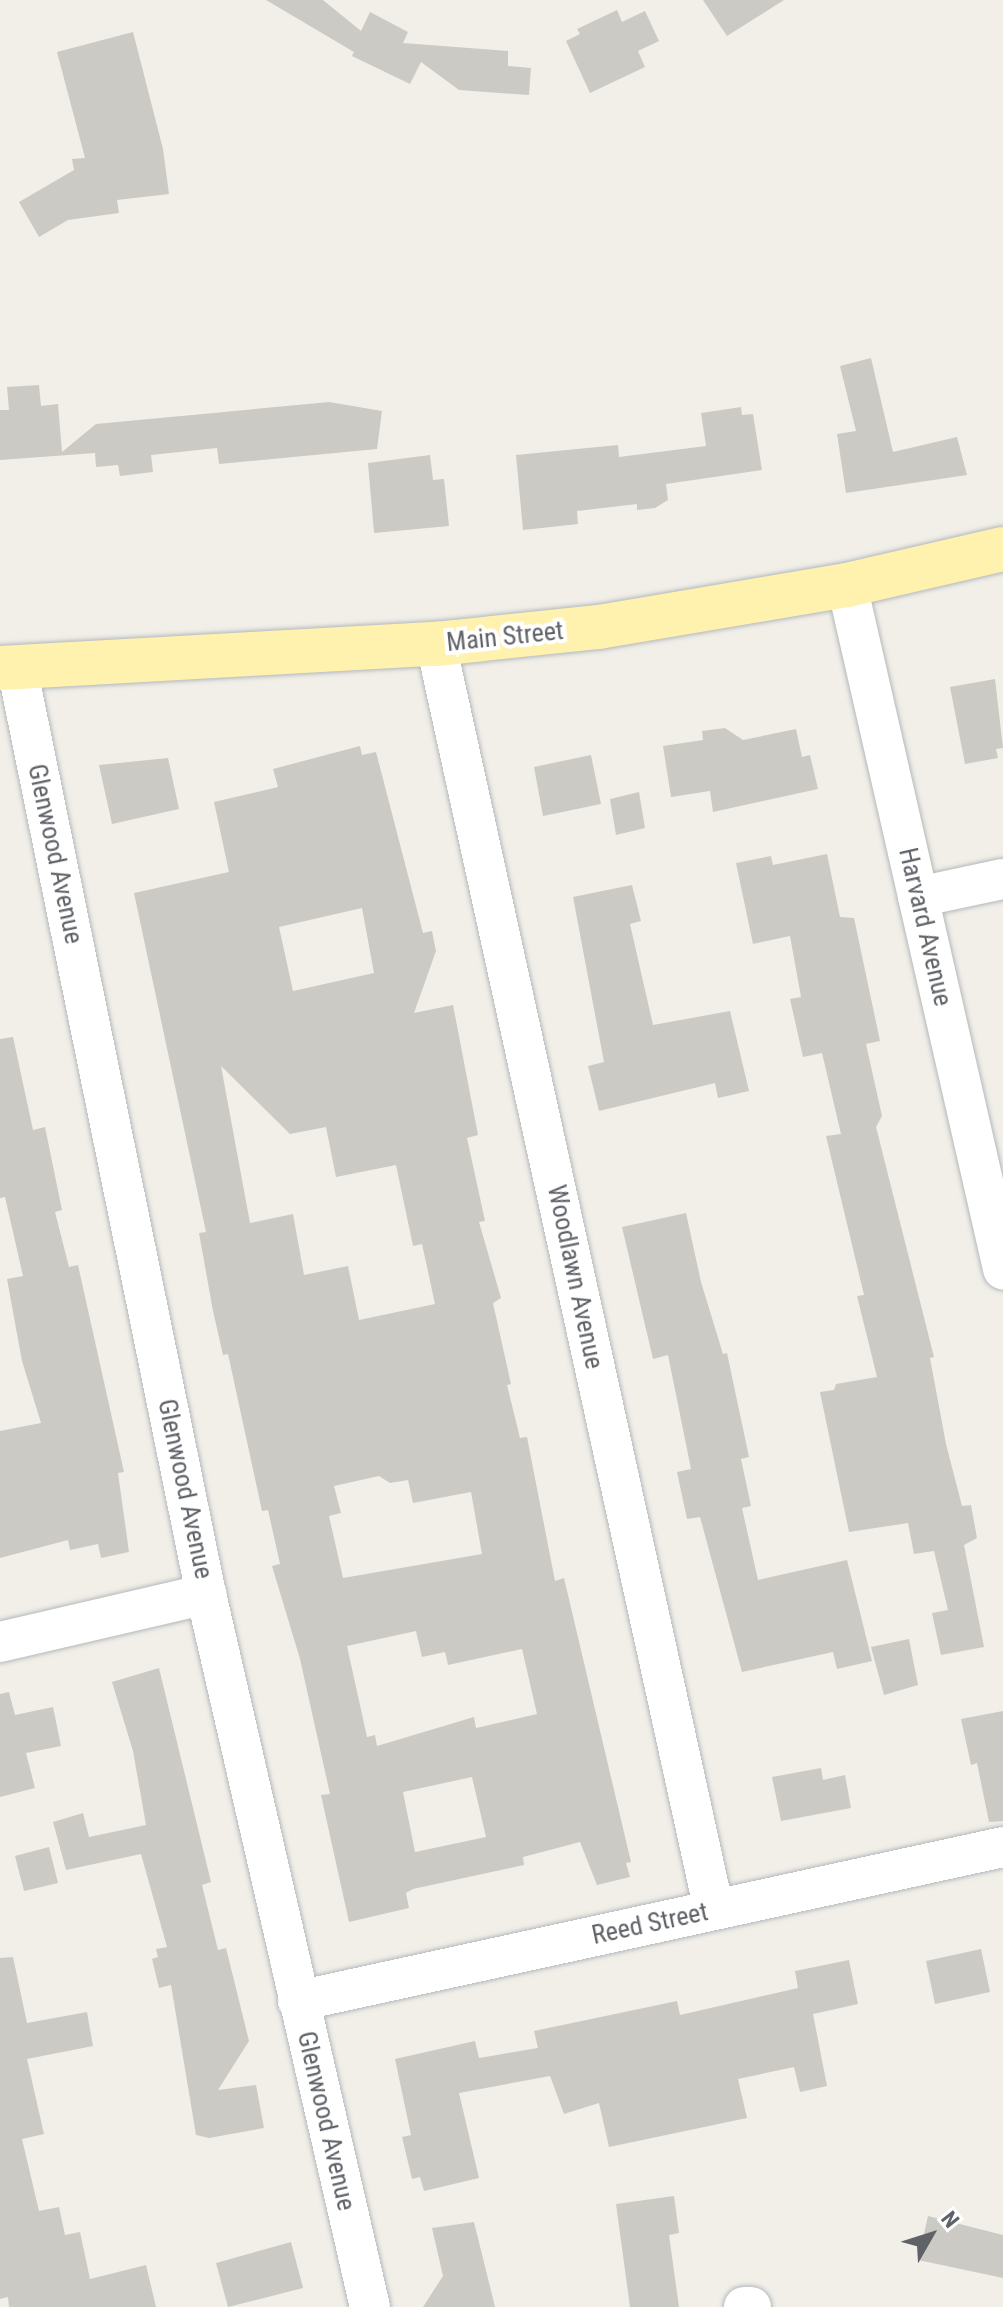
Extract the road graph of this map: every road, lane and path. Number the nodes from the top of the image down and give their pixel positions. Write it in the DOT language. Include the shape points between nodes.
graph roads {
  1 [pos="1003,549"];
  2 [pos="847,585"];
  3 [pos="436,644"];
  4 [pos="8,667"];
  5 [pos="1003,879"];
  6 [pos="918,897"];
  7 [pos="1003,1269"];
  8 [pos="206,1594"];
  9 [pos="0,1642"];
  10 [pos="1003,1847"];
  11 [pos="714,1910"];
  12 [pos="298,2001"];
  13 [pos="370,2307"];
  1 -- 2 [label="main road, Main Street"];
  2 -- 3 [label="main road, Main Street" via="599,627"];
  2 -- 6 [label="street, Harvard Avenue"];
  3 -- 4 [label="main road, Main Street"];
  3 -- 11 [label="street, Woodlawn Avenue"];
  4 -- 8 [label="street, Glenwood Avenue"];
  5 -- 6 [label="street"];
  6 -- 7 [label="street, Harvard Avenue"];
  8 -- 9 [label="street"];
  8 -- 12 [label="street, Glenwood Avenue"];
  10 -- 11 [label="street, Reed Street"];
  11 -- 12 [label="street, Reed Street"];
  12 -- 13 [label="street, Glenwood Avenue"];
}
